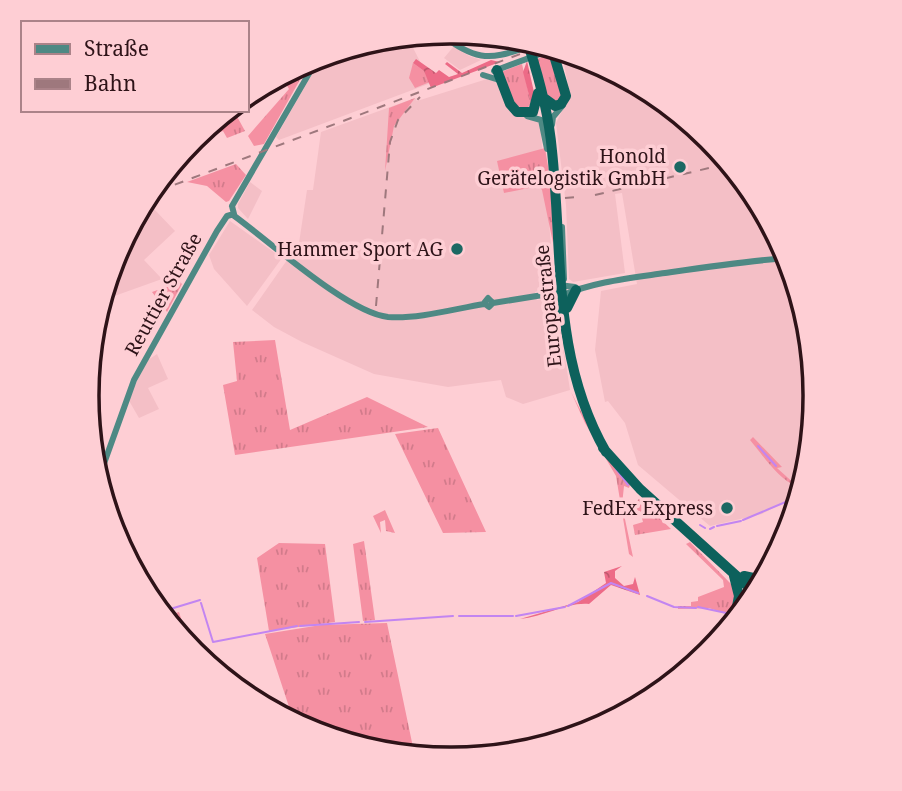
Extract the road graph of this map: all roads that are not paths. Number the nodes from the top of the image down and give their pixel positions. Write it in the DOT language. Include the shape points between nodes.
graph roads {
  1 [pos="456,44"];
  2 [pos="517,50"];
  3 [pos="529,53"];
  4 [pos="539,55"];
  5 [pos="558,60"];
  6 [pos="558,60"];
  7 [pos="497,74"];
  8 [pos="307,75"];
  9 [pos="483,75"];
  10 [pos="541,95"];
  11 [pos="545,116"];
  12 [pos="549,136"];
  13 [pos="230,215"];
  14 [pos="775,259"];
  15 [pos="561,272"];
  16 [pos="560,291"];
  17 [pos="564,309"];
  18 [pos="608,451"];
  19 [pos="105,460"];
  20 [pos="730,569"];
  21 [pos="744,576"];
  22 [pos="752,578"];
  23 [pos="749,582"];
  24 [pos="748,584"];
  25 [pos="737,600"];
  1 -- 2 [label="street" via="482,57"];
  3 -- 10 [label="highway, Europastraße"];
  4 -- 7 [label="street"];
  5 -- 10 [label="highway" via="566,96 555,106"];
  6 -- 12 [label="street" via="568,96 553,117"];
  7 -- 9 [label="street"];
  7 -- 10 [label="highway" via="517,112 533,111"];
  7 -- 12 [label="street" via="511,109 540,118"];
  8 -- 13 [label="street, Reuttier Straße" via="232,206 224,208"];
  10 -- 11 [label="highway, Europastraße"];
  11 -- 12 [label="highway"];
  11 -- 18 [label="highway, Europastraße" via="566,344 578,394"];
  12 -- 15 [label="street, Europastraße"];
  13 -- 16 [label="street" via="309,273 377,315 404,317 484,304 488,298 493,303"];
  13 -- 19 [label="street, Reuttier Straße" via="134,380"];
  14 -- 16 [label="street" via="716,264"];
  15 -- 16 [label="street, Europastraße"];
  15 -- 16 [label="street" via="555,282"];
  15 -- 16 [label="street" via="566,281"];
  16 -- 17 [label="highway"];
  16 -- 17 [label="highway" via="569,298"];
  17 -- 18 [label="highway" via="572,387 590,429"];
  18 -- 20 [label="highway" via="631,480"];
  18 -- 21 [label="highway"];
  20 -- 24 [label="highway"];
  20 -- 25 [label="highway" via="738,587"];
  21 -- 22 [label="highway"];
  21 -- 23 [label="highway"];
}
